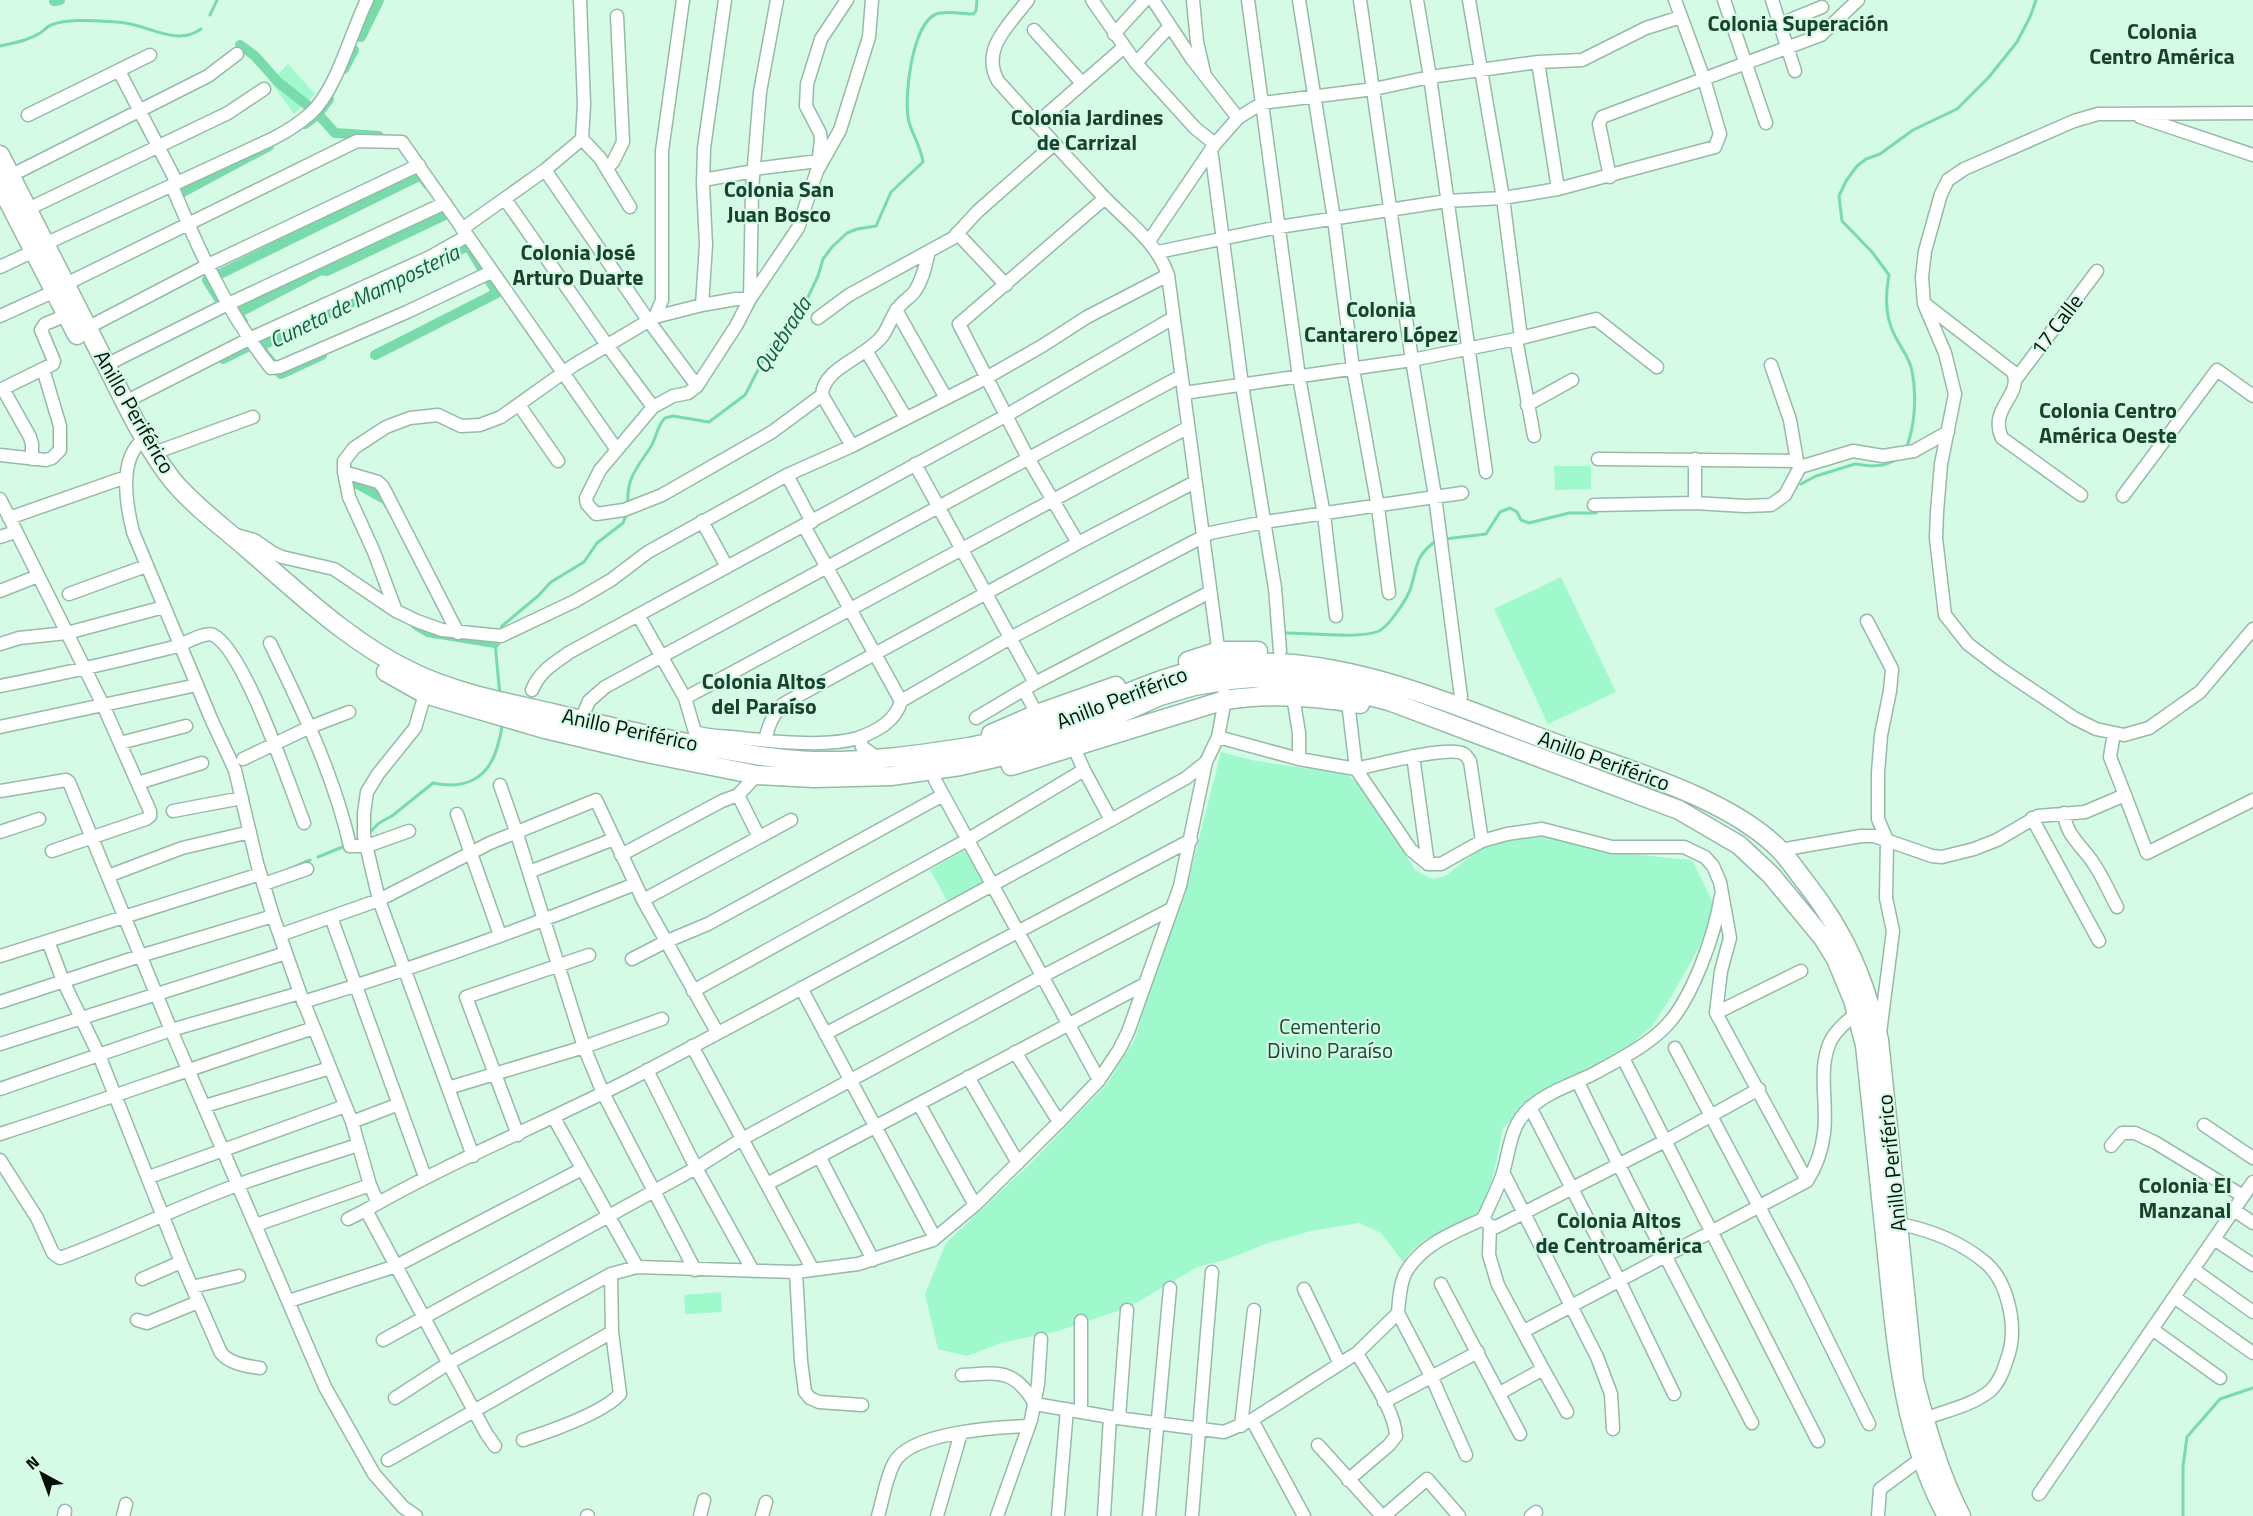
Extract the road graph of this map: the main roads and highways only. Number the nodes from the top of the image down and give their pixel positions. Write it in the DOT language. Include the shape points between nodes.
graph roads {
  1 [pos="0,155"];
  2 [pos="5,180"];
  3 [pos="40,248"];
  4 [pos="60,287"];
  5 [pos="144,446"];
  6 [pos="1528,733"];
  7 [pos="960,748"];
  8 [pos="1528,753"];
  9 [pos="891,776"];
  10 [pos="1947,1516"];
  11 [pos="1961,1516"];
  1 -- 2 [label="highway, Anillo Periférico"];
  2 -- 3 [label="highway, Anillo Periférico"];
  2 -- 3 [label="highway, Anillo Periférico" via="28,209"];
  3 -- 4 [label="highway, Anillo Periférico"];
  4 -- 5 [label="highway, Anillo Periférico" via="87,328"];
  4 -- 5 [label="highway, Anillo Periférico" via="67,315"];
  5 -- 7 [label="highway, Anillo Periférico" via="198,507 323,613 360,642 420,677 644,735 758,756 813,761 879,759"];
  5 -- 9 [label="highway, Anillo Periférico" via="168,491 212,533 350,647 425,694 567,734 757,775"];
  6 -- 7 [label="highway, Anillo Periférico" via="1393,684 1357,675 1276,663 1242,663 1176,674 1052,724 1005,740"];
  6 -- 7 [label="highway" via="1499,712 1375,668 1280,651 1219,653 1037,714"];
  6 -- 11 [label="highway, Anillo Periférico" via="1686,791 1754,829 1780,850 1828,911 1851,952 1879,1041 1914,1380 1950,1495"];
  8 -- 9 [label="highway" via="1481,745 1366,705 1293,696 1224,694 1074,748 939,788"];
  8 -- 9 [label="highway, Anillo Periférico" via="1389,701 1319,685 1253,678 1194,686 1160,696 1072,735 1012,754"];
  8 -- 10 [label="highway, Anillo Periférico" via="1679,810 1738,844 1772,875 1836,959 1865,1045 1901,1374 1922,1458"];
}
